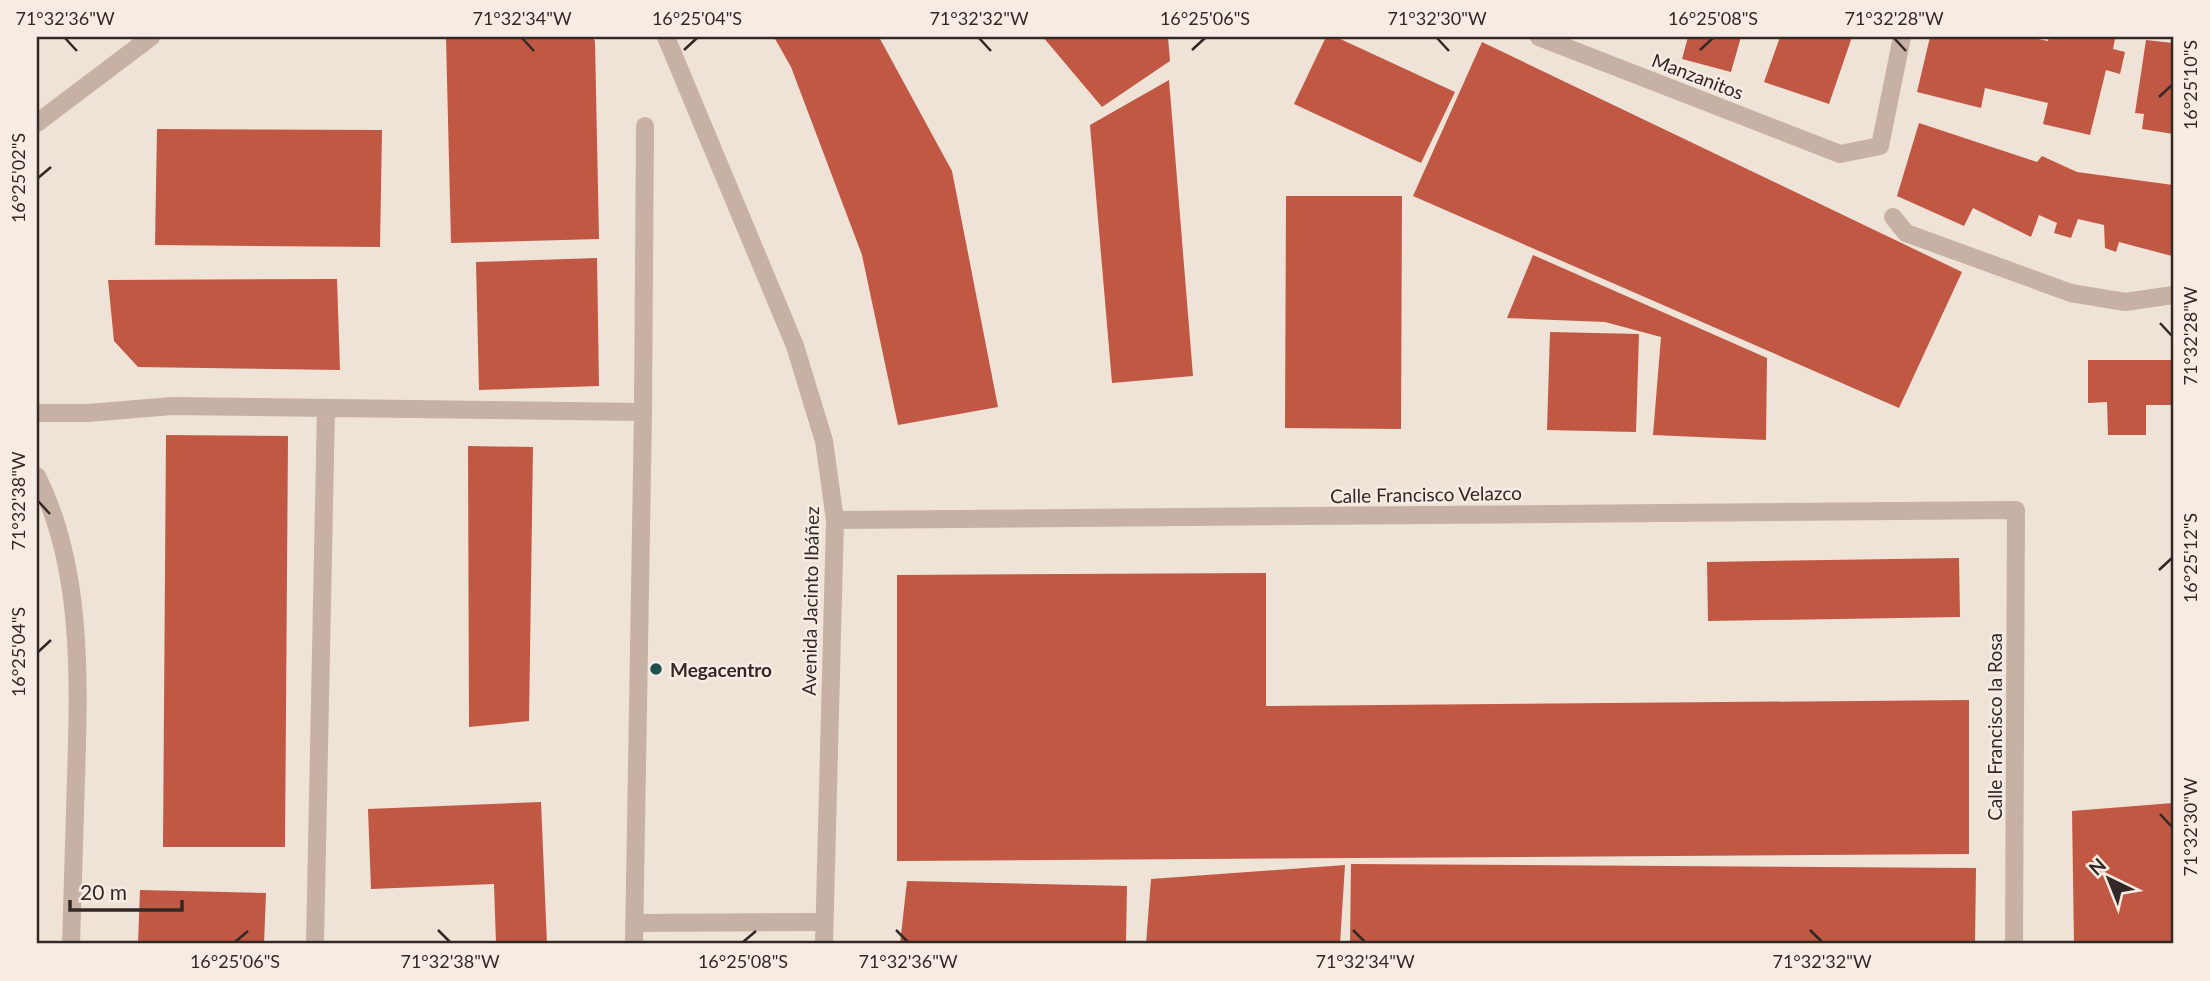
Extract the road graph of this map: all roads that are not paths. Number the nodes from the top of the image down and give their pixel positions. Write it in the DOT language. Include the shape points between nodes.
graph roads {
  1 [pos="152,37"];
  2 [pos="666,37"];
  3 [pos="1539,37"];
  4 [pos="1902,37"];
  5 [pos="37,123"];
  6 [pos="645,126"];
  7 [pos="1893,217"];
  8 [pos="2173,295"];
  9 [pos="326,408"];
  10 [pos="643,412"];
  11 [pos="37,413"];
  12 [pos="37,475"];
  13 [pos="2016,510"];
  14 [pos="835,520"];
  15 [pos="823,922"];
  16 [pos="634,923"];
  17 [pos="71,944"];
  18 [pos="315,944"];
  19 [pos="634,944"];
  20 [pos="824,944"];
  21 [pos="2014,944"];
  1 -- 5 [label="street"];
  2 -- 14 [label="street, Avenida Jacinto Ibáñez" via="795,346 824,441"];
  3 -- 4 [label="street, Manzanitos" via="1840,154 1880,146"];
  6 -- 10 [label="street"];
  7 -- 8 [label="street" via="1906,233 2071,293 2125,302"];
  9 -- 10 [label="street"];
  9 -- 11 [label="street" via="172,406"];
  9 -- 18 [label="street"];
  10 -- 16 [label="street"];
  12 -- 17 [label="street" via="65,553 74,621 78,704"];
  13 -- 14 [label="street, Calle Francisco Velazco"];
  13 -- 21 [label="street, Calle Francisco la Rosa"];
  14 -- 15 [label="street, Avenida Jacinto Ibáñez"];
  15 -- 16 [label="street"];
  15 -- 20 [label="street, Avenida Jacinto Ibáñez"];
  16 -- 19 [label="street"];
}
